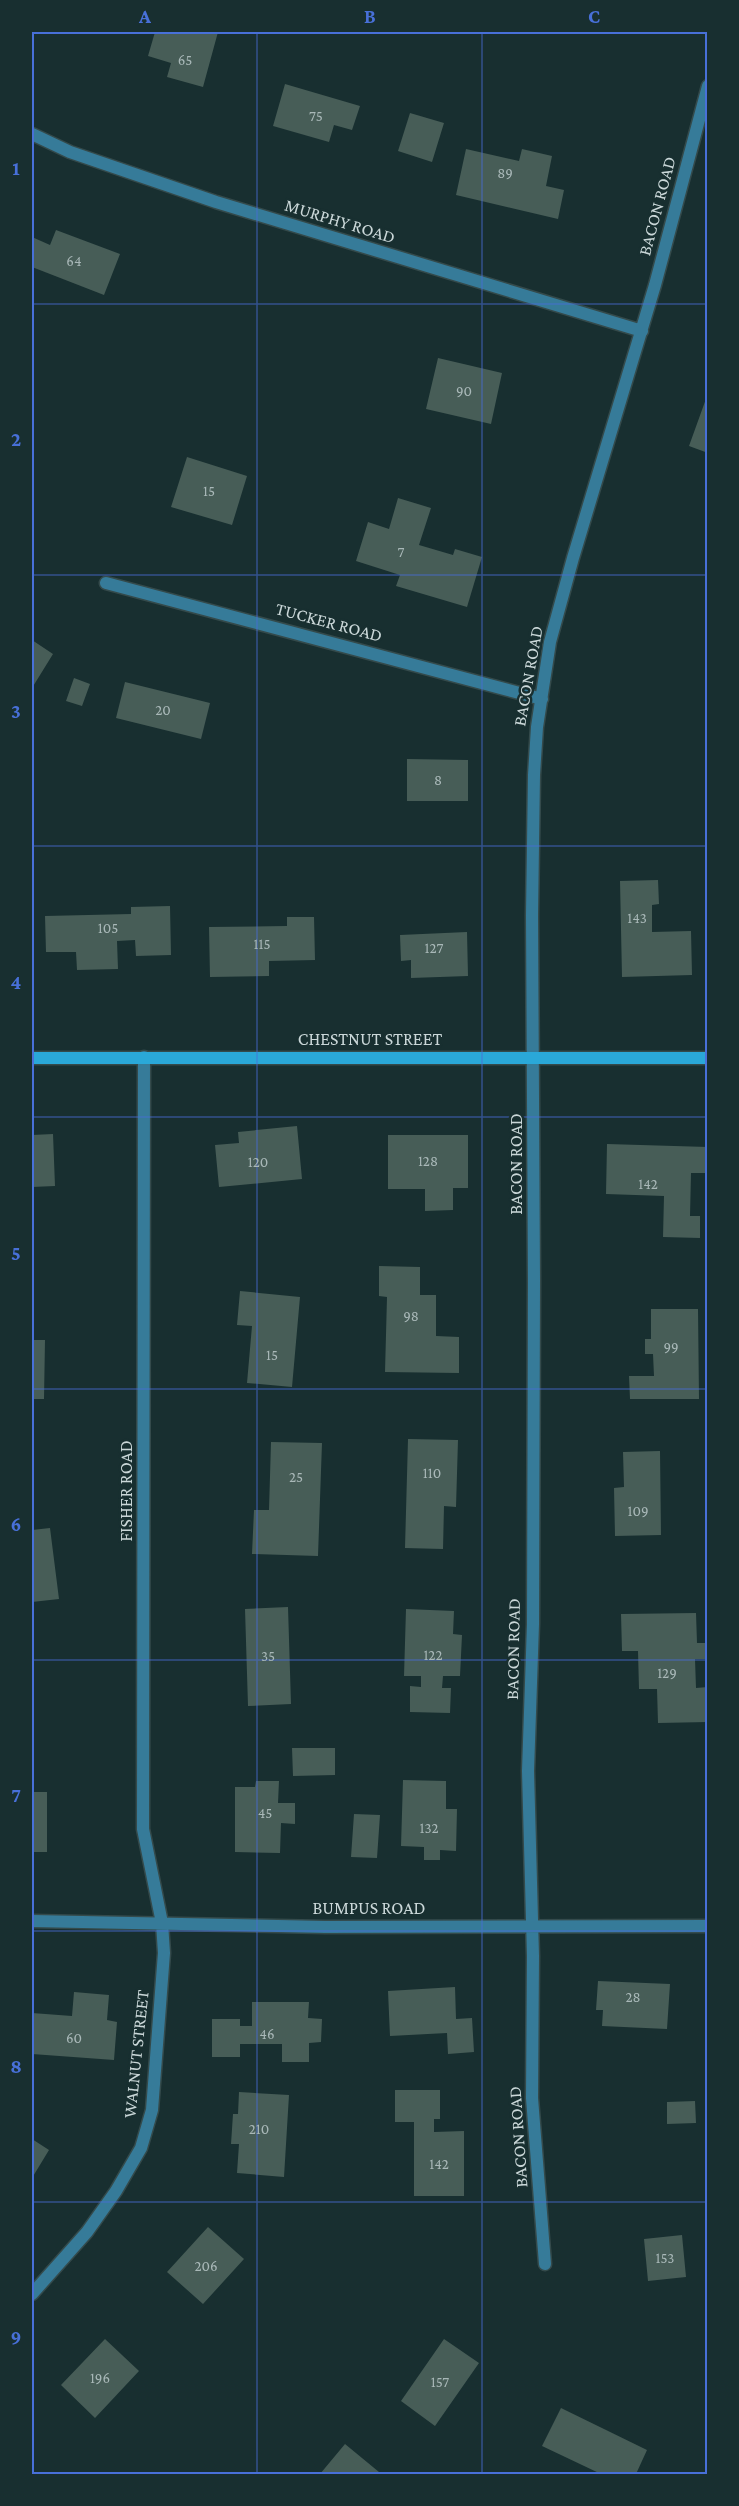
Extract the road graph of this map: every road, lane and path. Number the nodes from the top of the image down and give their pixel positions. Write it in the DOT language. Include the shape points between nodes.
graph roads {
  1 [pos="708,86"];
  2 [pos="32,134"];
  3 [pos="642,331"];
  4 [pos="106,583"];
  5 [pos="542,699"];
  6 [pos="144,1057"];
  7 [pos="534,1057"];
  8 [pos="32,1058"];
  9 [pos="708,1058"];
  10 [pos="32,1921"];
  11 [pos="162,1923"];
  12 [pos="532,1925"];
  13 [pos="708,1926"];
  14 [pos="545,2264"];
  15 [pos="32,2294"];
  1 -- 3 [label="street, BACON ROAD"];
  2 -- 3 [label="street, MURPHY ROAD" via="70,152 206,199"];
  3 -- 5 [label="street, BACON ROAD" via="550,642"];
  4 -- 5 [label="street, TUCKER ROAD"];
  5 -- 7 [label="street, BACON ROAD" via="533,809"];
  6 -- 7 [label="street, CHESTNUT STREET"];
  6 -- 8 [label="street, CHESTNUT STREET"];
  6 -- 11 [label="street, FISHER ROAD" via="143,1829"];
  7 -- 9 [label="street, CHESTNUT STREET"];
  7 -- 12 [label="street, BACON ROAD" via="533,1624 528,1771"];
  10 -- 11 [label="street, BUMPUS ROAD"];
  11 -- 12 [label="street, BUMPUS ROAD" via="325,1927"];
  11 -- 15 [label="street, WALNUT STREET" via="164,1953 152,2110 141,2148 87,2232"];
  12 -- 13 [label="street, BUMPUS ROAD"];
  12 -- 14 [label="street, BACON ROAD" via="532,2098"];
}
